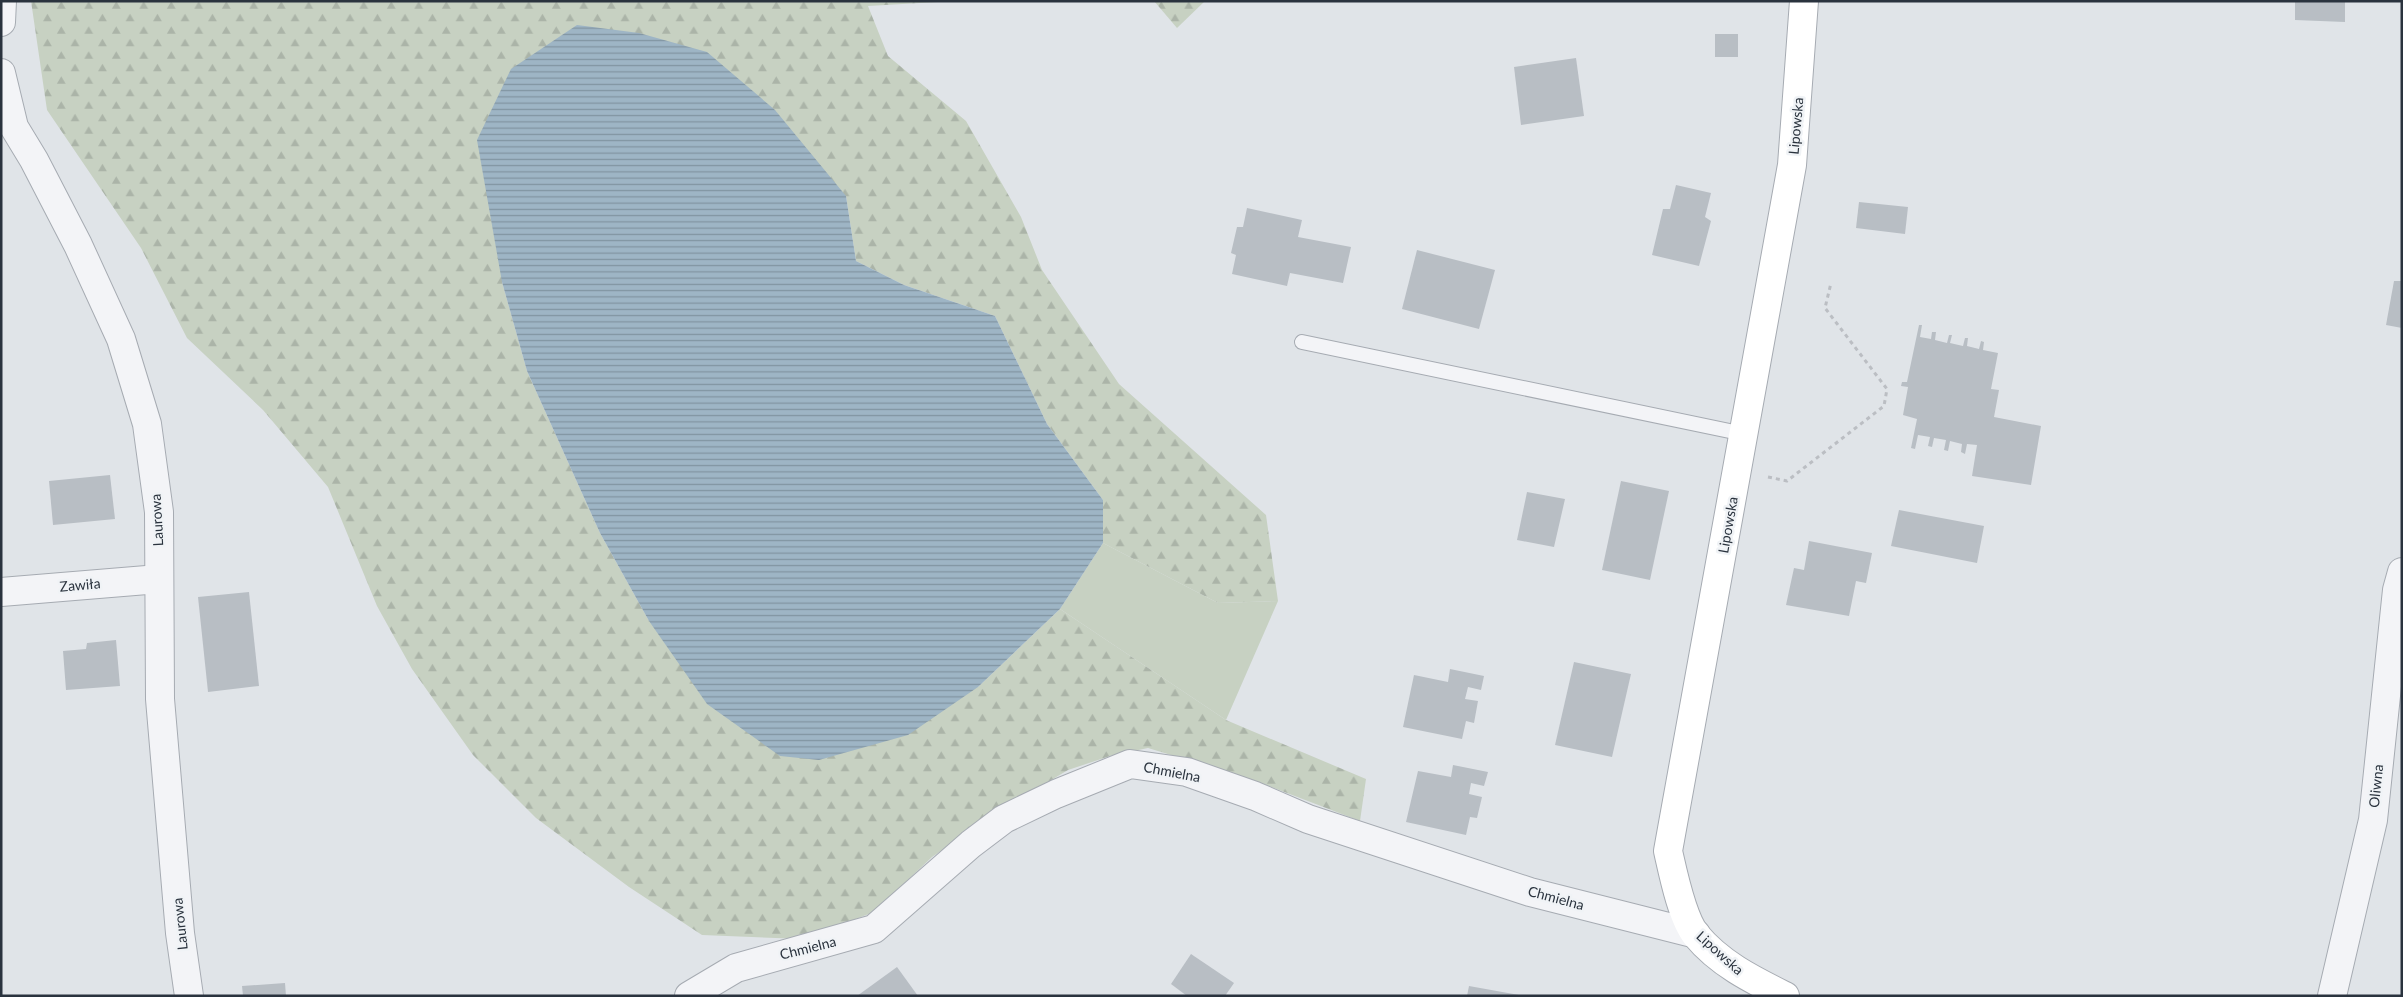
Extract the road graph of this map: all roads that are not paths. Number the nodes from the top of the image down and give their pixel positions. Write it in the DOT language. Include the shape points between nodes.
graph roads {
  1 [pos="2,1"];
  2 [pos="1804,1"];
  3 [pos="1,22"];
  4 [pos="1,73"];
  5 [pos="1302,342"];
  6 [pos="1744,434"];
  7 [pos="2402,572"];
  8 [pos="159,579"];
  9 [pos="1,592"];
  10 [pos="1696,934"];
  11 [pos="188,996"];
  12 [pos="689,996"];
  13 [pos="1785,996"];
  14 [pos="2332,996"];
  1 -- 3 [label="street"];
  2 -- 6 [label="street, Lipowska" via="1792,166"];
  4 -- 8 [label="street, Laurowa" via="14,127 78,245 121,339 148,424 159,512"];
  5 -- 6 [label="lane"];
  6 -- 10 [label="street, Lipowska" via="1668,851 1678,895"];
  7 -- 14 [label="street, Oliwna" via="2397,590 2373,820"];
  8 -- 9 [label="street, Zawiła"];
  8 -- 11 [label="street, Laurowa" via="160,699"];
  10 -- 12 [label="street, Chmielna" via="1530,892 1308,819 1187,772 1130,764 1004,819 874,929 736,968"];
  10 -- 13 [label="street, Lipowska" via="1737,972"];
}
